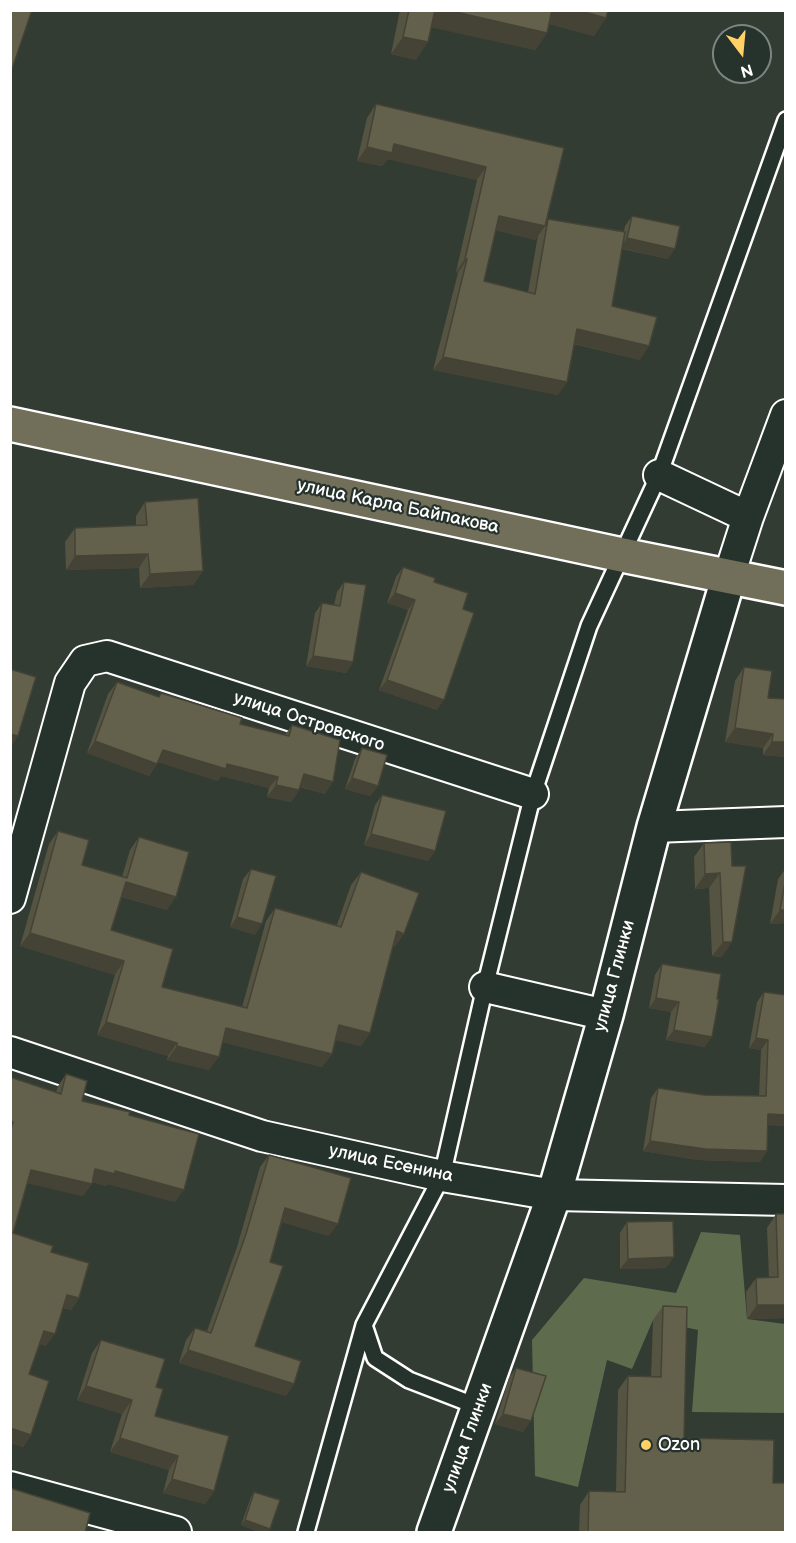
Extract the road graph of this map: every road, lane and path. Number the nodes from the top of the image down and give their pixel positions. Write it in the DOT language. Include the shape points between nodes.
graph roads {
  1 [pos="786,120"];
  2 [pos="786,416"];
  3 [pos="10,424"];
  4 [pos="659,475"];
  5 [pos="748,517"];
  6 [pos="622,555"];
  7 [pos="729,576"];
  8 [pos="786,588"];
  9 [pos="533,794"];
  10 [pos="786,822"];
  11 [pos="654,827"];
  12 [pos="10,898"];
  13 [pos="485,987"];
  14 [pos="606,1015"];
  15 [pos="10,1052"];
  16 [pos="442,1176"];
  17 [pos="554,1194"];
  18 [pos="786,1200"];
  19 [pos="364,1325"];
  20 [pos="479,1407"];
  21 [pos="10,1487"];
  22 [pos="176,1533"];
  23 [pos="306,1533"];
  24 [pos="434,1533"];
  1 -- 4 [label="lane"];
  2 -- 5 [label="street, улица Глинки"];
  3 -- 6 [label="main road, улица Карла Байпакова"];
  4 -- 5 [label="street"];
  4 -- 6 [label="lane"];
  5 -- 7 [label="street, улица Глинки"];
  6 -- 7 [label="main road, улица Карла Байпакова"];
  6 -- 9 [label="lane" via="589,626"];
  7 -- 8 [label="main road, улица Карла Байпакова"];
  7 -- 11 [label="main road, улица Глинки"];
  9 -- 12 [label="street, улица Островского" via="107,656 85,661 70,683"];
  9 -- 13 [label="lane"];
  10 -- 11 [label="street"];
  11 -- 14 [label="main road, улица Глинки"];
  13 -- 14 [label="street"];
  13 -- 16 [label="lane"];
  14 -- 17 [label="main road, улица Глинки"];
  15 -- 16 [label="street, улица Есенина" via="262,1136"];
  16 -- 17 [label="street, улица Есенина"];
  16 -- 19 [label="lane"];
  17 -- 18 [label="street, улица Есенина"];
  17 -- 20 [label="main road, улица Глинки"];
  19 -- 20 [label="lane" via="375,1358 409,1380"];
  19 -- 23 [label="lane"];
  20 -- 24 [label="main road, улица Глинки"];
  21 -- 22 [label="street"];
}
